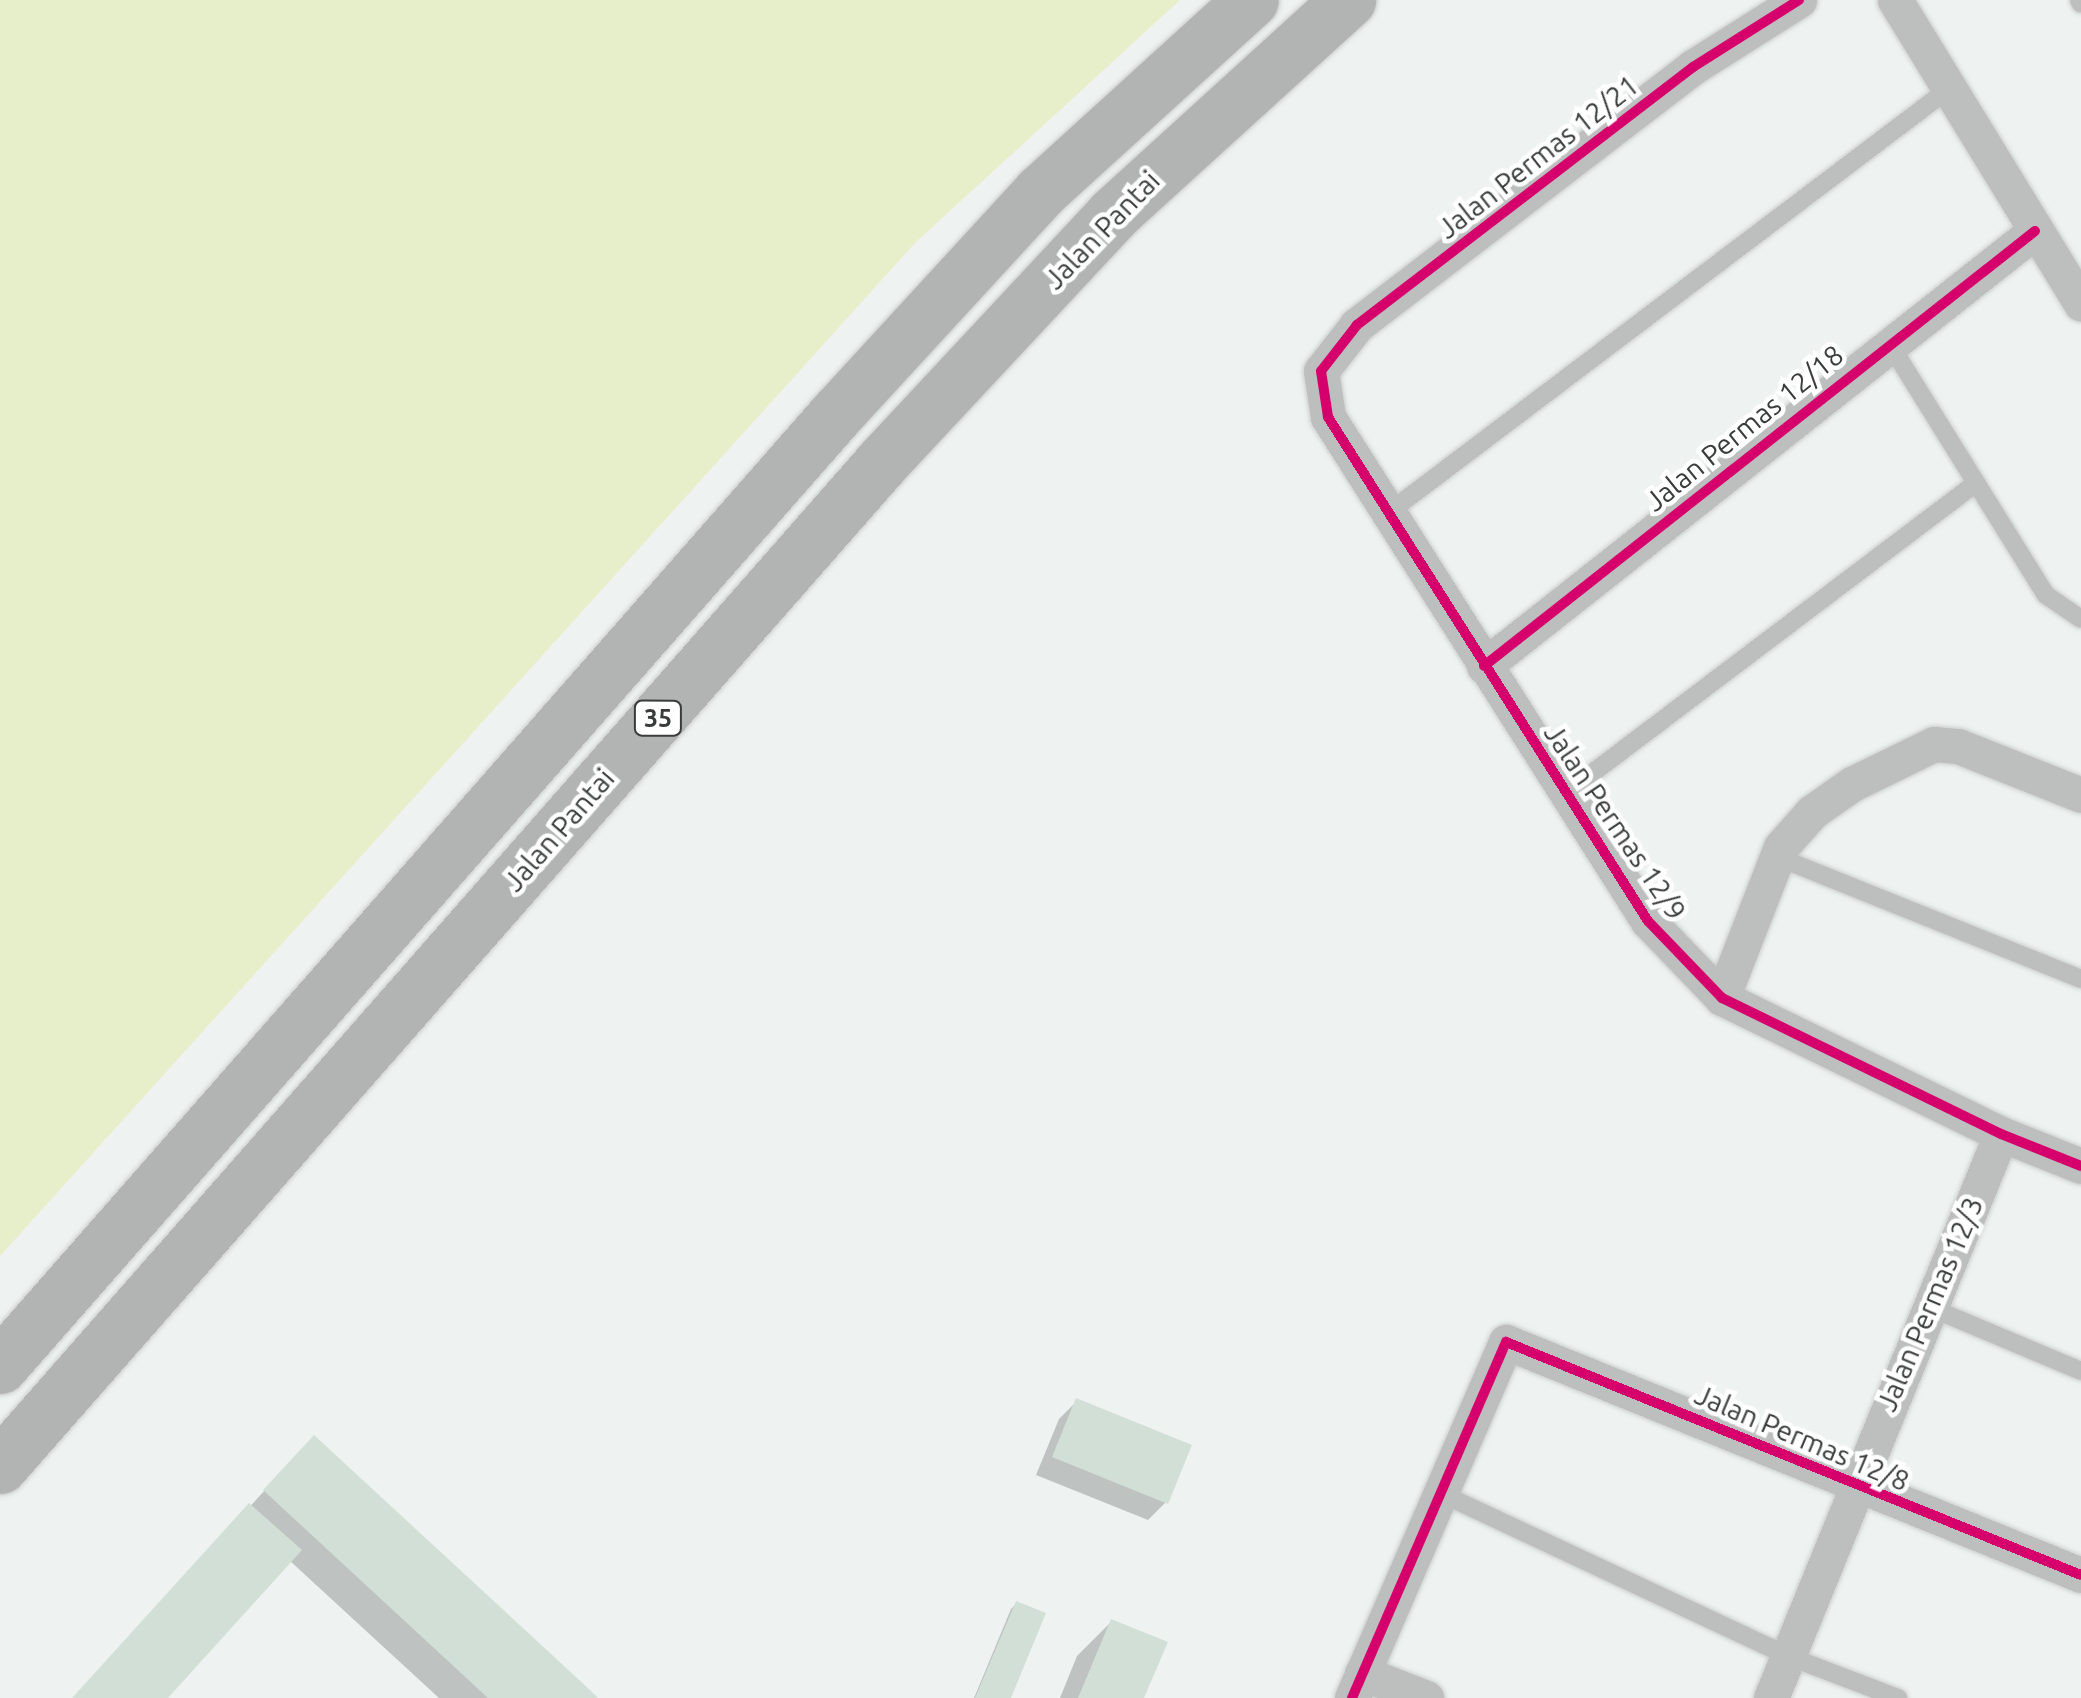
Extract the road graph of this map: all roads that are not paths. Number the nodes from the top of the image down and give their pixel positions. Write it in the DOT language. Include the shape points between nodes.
graph roads {
  1 [pos="1250,0"];
  2 [pos="1348,0"];
  3 [pos="1800,0"];
  4 [pos="1895,0"];
  5 [pos="1946,91"];
  6 [pos="2035,231"];
  7 [pos="2081,304"];
  8 [pos="1888,341"];
  9 [pos="1321,371"];
  10 [pos="1976,483"];
  11 [pos="1388,513"];
  12 [pos="2081,619"];
  13 [pos="1484,666"];
  14 [pos="1566,793"];
  15 [pos="2081,795"];
  16 [pos="1775,856"];
  17 [pos="2081,979"];
  18 [pos="1722,998"];
  19 [pos="2002,1134"];
  20 [pos="2081,1166"];
  21 [pos="1929,1307"];
  22 [pos="0,1366"];
  23 [pos="2081,1371"];
  24 [pos="0,1466"];
  25 [pos="1854,1486"];
  26 [pos="1438,1492"];
  27 [pos="2081,1576"];
  28 [pos="1788,1656"];
  29 [pos="1357,1685"];
  30 [pos="1426,1698"];
  31 [pos="1771,1698"];
  32 [pos="1898,1698"];
  1 -- 22 [label="highway, 35" via="1040,192 878,368"];
  2 -- 24 [label="highway, Jalan Pantai / 35" via="1114,214 882,462"];
  3 -- 9 [label="street, Jalan Permas 12/21" via="1693,67 1373,314"];
  4 -- 5 [label="street"];
  5 -- 6 [label="street"];
  5 -- 11 [label="lane"];
  6 -- 7 [label="street"];
  6 -- 8 [label="street, Jalan Permas 12/18"];
  8 -- 10 [label="lane"];
  8 -- 13 [label="street, Jalan Permas 12/18"];
  9 -- 11 [label="street, Jalan Permas 12/9" via="1328,417"];
  10 -- 12 [label="lane" via="2046,595"];
  10 -- 14 [label="lane"];
  11 -- 13 [label="street, Jalan Permas 12/9"];
  13 -- 14 [label="street, Jalan Permas 12/9"];
  14 -- 18 [label="street, Jalan Permas 12/9" via="1648,922"];
  15 -- 16 [label="street" via="1958,746 1934,744 1812,812"];
  16 -- 17 [label="lane"];
  16 -- 18 [label="street"];
  18 -- 19 [label="street, Jalan Permas 12/9"];
  19 -- 20 [label="street, Jalan Permas 12/9"];
  19 -- 21 [label="street, Jalan Permas 12/3"];
  21 -- 23 [label="lane"];
  21 -- 25 [label="street, Jalan Permas 12/3"];
  25 -- 26 [label="street, Jalan Permas 12/8" via="1506,1342"];
  25 -- 27 [label="street, Jalan Permas 12/8"];
  25 -- 28 [label="street, Jalan Permas 12/3"];
  26 -- 28 [label="lane"];
  26 -- 29 [label="street"];
  28 -- 31 [label="street, Jalan Permas 12/3"];
  28 -- 32 [label="lane"];
  29 -- 30 [label="street"];
}
